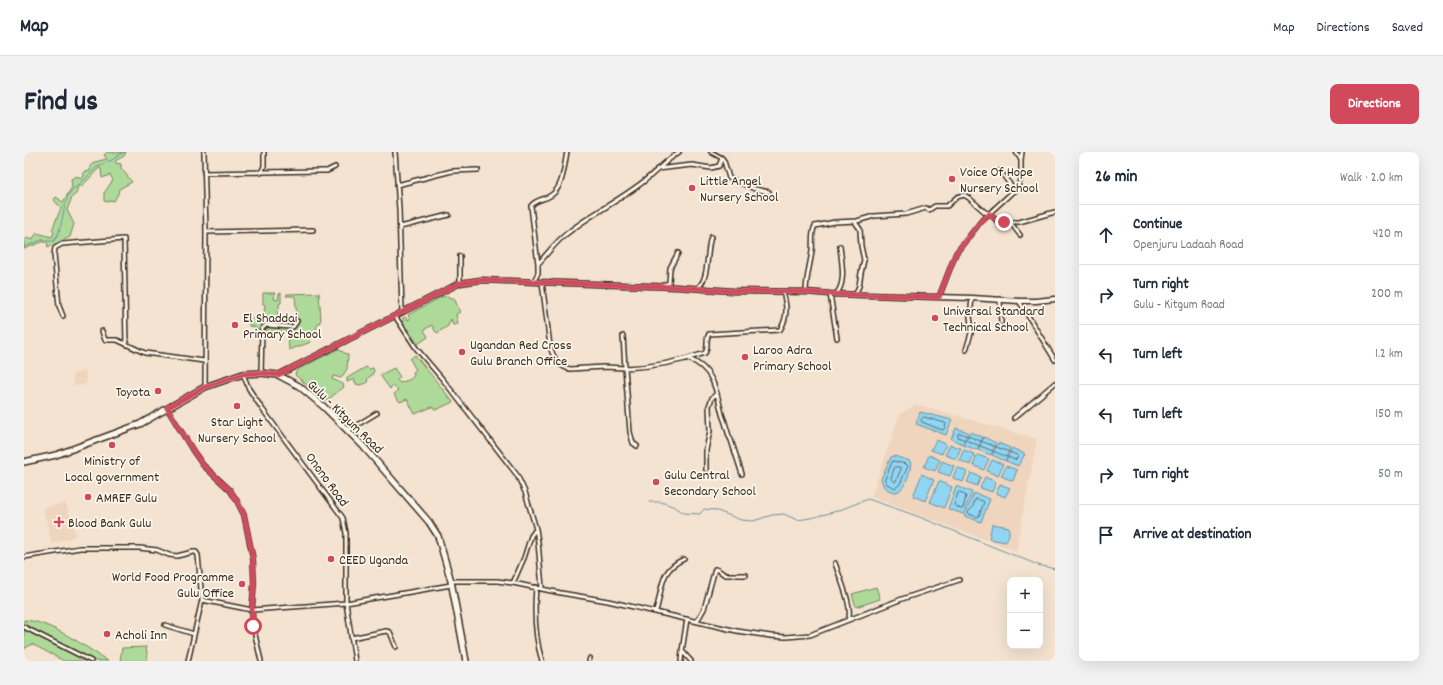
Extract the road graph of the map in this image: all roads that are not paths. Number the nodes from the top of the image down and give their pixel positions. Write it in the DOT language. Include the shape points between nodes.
graph roads {
  1 [pos="204,152"];
  2 [pos="264,152"];
  3 [pos="395,152"];
  4 [pos="567,152"];
  5 [pos="679,152"];
  6 [pos="711,152"];
  7 [pos="1016,152"];
  8 [pos="1022,152"];
  9 [pos="722,158"];
  10 [pos="1021,160"];
  11 [pos="335,167"];
  12 [pos="657,169"];
  13 [pos="478,170"];
  14 [pos="1000,171"];
  15 [pos="204,173"];
  16 [pos="261,173"];
  17 [pos="397,185"];
  18 [pos="1015,191"];
  19 [pos="769,192"];
  20 [pos="1055,212"];
  21 [pos="990,214"];
  22 [pos="449,215"];
  23 [pos="855,222"];
  24 [pos="1010,222"];
  25 [pos="400,227"];
  26 [pos="313,230"];
  27 [pos="206,232"];
  28 [pos="1020,235"];
  29 [pos="711,237"];
  30 [pos="840,246"];
  31 [pos="678,253"];
  32 [pos="460,256"];
  33 [pos="538,264"];
  34 [pos="534,281"];
  35 [pos="542,282"];
  36 [pos="460,283"];
  37 [pos="660,286"];
  38 [pos="695,289"];
  39 [pos="783,292"];
  40 [pos="806,292"];
  41 [pos="833,294"];
  42 [pos="855,295"];
  43 [pos="939,297"];
  44 [pos="972,298"];
  45 [pos="1000,299"];
  46 [pos="1055,299"];
  47 [pos="1019,301"];
  48 [pos="402,312"];
  49 [pos="63,316"];
  50 [pos="395,316"];
  51 [pos="297,321"];
  52 [pos="1002,323"];
  53 [pos="102,331"];
  54 [pos="623,336"];
  55 [pos="836,338"];
  56 [pos="126,344"];
  57 [pos="966,350"];
  58 [pos="688,359"];
  59 [pos="1055,360"];
  60 [pos="204,361"];
  61 [pos="625,368"];
  62 [pos="261,373"];
  63 [pos="243,374"];
  64 [pos="278,375"];
  65 [pos="1055,383"];
  66 [pos="205,387"];
  67 [pos="717,393"];
  68 [pos="167,408"];
  69 [pos="377,414"];
  70 [pos="1014,418"];
  71 [pos="347,431"];
  72 [pos="637,446"];
  73 [pos="24,462"];
  74 [pos="706,470"];
  75 [pos="742,474"];
  76 [pos="536,529"];
  77 [pos="24,557"];
  78 [pos="684,559"];
  79 [pos="835,563"];
  80 [pos="746,575"];
  81 [pos="959,580"];
  82 [pos="452,583"];
  83 [pos="513,583"];
  84 [pos="536,587"];
  85 [pos="542,588"];
  86 [pos="202,600"];
  87 [pos="346,603"];
  88 [pos="252,610"];
  89 [pos="656,611"];
  90 [pos="686,619"];
  91 [pos="848,620"];
  92 [pos="697,621"];
  93 [pos="165,625"];
  94 [pos="24,627"];
  95 [pos="194,634"];
  96 [pos="350,638"];
  97 [pos="396,647"];
  98 [pos="682,651"];
  99 [pos="91,661"];
  100 [pos="188,661"];
  101 [pos="261,661"];
  102 [pos="355,661"];
  103 [pos="466,661"];
  104 [pos="542,661"];
  105 [pos="681,661"];
  106 [pos="691,661"];
  1 -- 15 [label="street"];
  2 -- 16 [label="street"];
  3 -- 17 [label="street"];
  4 -- 33 [label="street" via="556,191 531,206"];
  5 -- 12 [label="street"];
  6 -- 9 [label="street"];
  7 -- 10 [label="street"];
  8 -- 10 [label="street"];
  9 -- 12 [label="street" via="719,166 714,167 692,165"];
  9 -- 19 [label="street" via="729,178"];
  10 -- 18 [label="street" via="1020,182"];
  11 -- 16 [label="street" via="321,171"];
  12 -- 33 [label="street" via="639,185 590,216 556,242"];
  13 -- 17 [label="street" via="452,171"];
  14 -- 18 [label="street"];
  15 -- 16 [label="street"];
  15 -- 27 [label="street"];
  17 -- 25 [label="street"];
  18 -- 21 [label="street"];
  20 -- 24 [label="street"];
  21 -- 23 [label="street" via="964,196 958,197 947,206 935,206 929,210 926,208 906,214 874,216"];
  21 -- 24 [label="street" via="996,220"];
  21 -- 43 [label="street" via="982,220 956,253"];
  22 -- 25 [label="street"];
  23 -- 40 [label="street" via="835,222 814,227"];
  23 -- 42 [label="street" via="860,229 864,260"];
  24 -- 28 [label="street"];
  25 -- 48 [label="street"];
  26 -- 27 [label="street"];
  27 -- 60 [label="street"];
  29 -- 38 [label="street" via="708,243 704,281"];
  30 -- 41 [label="street" via="842,279 840,290"];
  31 -- 37 [label="street" via="670,268 669,282"];
  32 -- 36 [label="street"];
  33 -- 34 [label="street" via="538,273"];
  34 -- 35 [label="street"];
  34 -- 36 [label="street" via="481,280"];
  35 -- 37 [label="street"];
  35 -- 61 [label="street" via="550,346 559,364 570,369"];
  36 -- 48 [label="street"];
  37 -- 38 [label="street"];
  38 -- 39 [label="street"];
  39 -- 40 [label="street"];
  39 -- 58 [label="street" via="787,313 780,330 709,334 705,353"];
  40 -- 41 [label="street"];
  41 -- 42 [label="street"];
  41 -- 55 [label="street"];
  42 -- 43 [label="street"];
  43 -- 44 [label="street"];
  44 -- 45 [label="street"];
  44 -- 57 [label="street" via="972,330"];
  45 -- 47 [label="street"];
  45 -- 52 [label="street"];
  46 -- 47 [label="street"];
  47 -- 59 [label="street"];
  48 -- 50 [label="street"];
  49 -- 56 [label="street" via="59,306 55,248 62,244 124,239"];
  50 -- 64 [label="street"];
  50 -- 76 [label="street" via="416,348 517,475"];
  51 -- 62 [label="street" via="290,327 266,325 262,329"];
  53 -- 56 [label="street" via="105,340 117,340"];
  54 -- 61 [label="street"];
  56 -- 60 [label="street" via="145,353"];
  58 -- 61 [label="street"];
  58 -- 67 [label="street" via="700,364 710,374"];
  60 -- 66 [label="street"];
  61 -- 72 [label="street" via="630,432 633,443"];
  62 -- 63 [label="main road, Gulu - Kitgum Road"];
  62 -- 64 [label="main road, Gulu - Kitgum Road"];
  63 -- 66 [label="main road, Gulu - Kitgum Road"];
  63 -- 87 [label="street, Onono Road" via="249,389 263,410 342,518 346,533"];
  64 -- 71 [label="main road, Gulu - Kitgum Road" via="299,386 314,398"];
  65 -- 70 [label="street"];
  66 -- 68 [label="main road, Gulu - Kitgum Road"];
  67 -- 74 [label="street" via="709,406 710,431 706,450"];
  67 -- 75 [label="street" via="728,437"];
  68 -- 73 [label="main road, Gulu - Kitgum Road" via="140,424 56,455"];
  68 -- 88 [label="street" via="203,465 230,490 244,515 253,559"];
  69 -- 71 [label="street"];
  71 -- 82 [label="main road, Gulu - Kitgum Road" via="429,522 438,536"];
  76 -- 83 [label="street"];
  76 -- 85 [label="street"];
  77 -- 86 [label="street" via="80,548 139,548 177,556 196,552"];
  78 -- 89 [label="street" via="666,573"];
  79 -- 91 [label="street" via="849,608"];
  80 -- 92 [label="street" via="725,575 716,569 704,609"];
  81 -- 91 [label="street"];
  82 -- 83 [label="street"];
  82 -- 87 [label="street"];
  82 -- 103 [label="main road, Gulu - Kitgum Road"];
  83 -- 84 [label="street"];
  84 -- 85 [label="street"];
  84 -- 104 [label="street" via="537,644"];
  85 -- 89 [label="street"];
  86 -- 88 [label="street"];
  86 -- 95 [label="street"];
  87 -- 88 [label="street"];
  87 -- 96 [label="street, Onono Road"];
  88 -- 101 [label="street"];
  89 -- 90 [label="street"];
  90 -- 92 [label="street"];
  90 -- 98 [label="street"];
  91 -- 92 [label="street" via="810,635 786,637 757,635"];
  93 -- 95 [label="street"];
  94 -- 99 [label="street"];
  95 -- 100 [label="street"];
  96 -- 97 [label="street" via="386,631 392,634"];
  96 -- 102 [label="street, Onono Road"];
  98 -- 105 [label="street"];
  98 -- 106 [label="street"];
}
